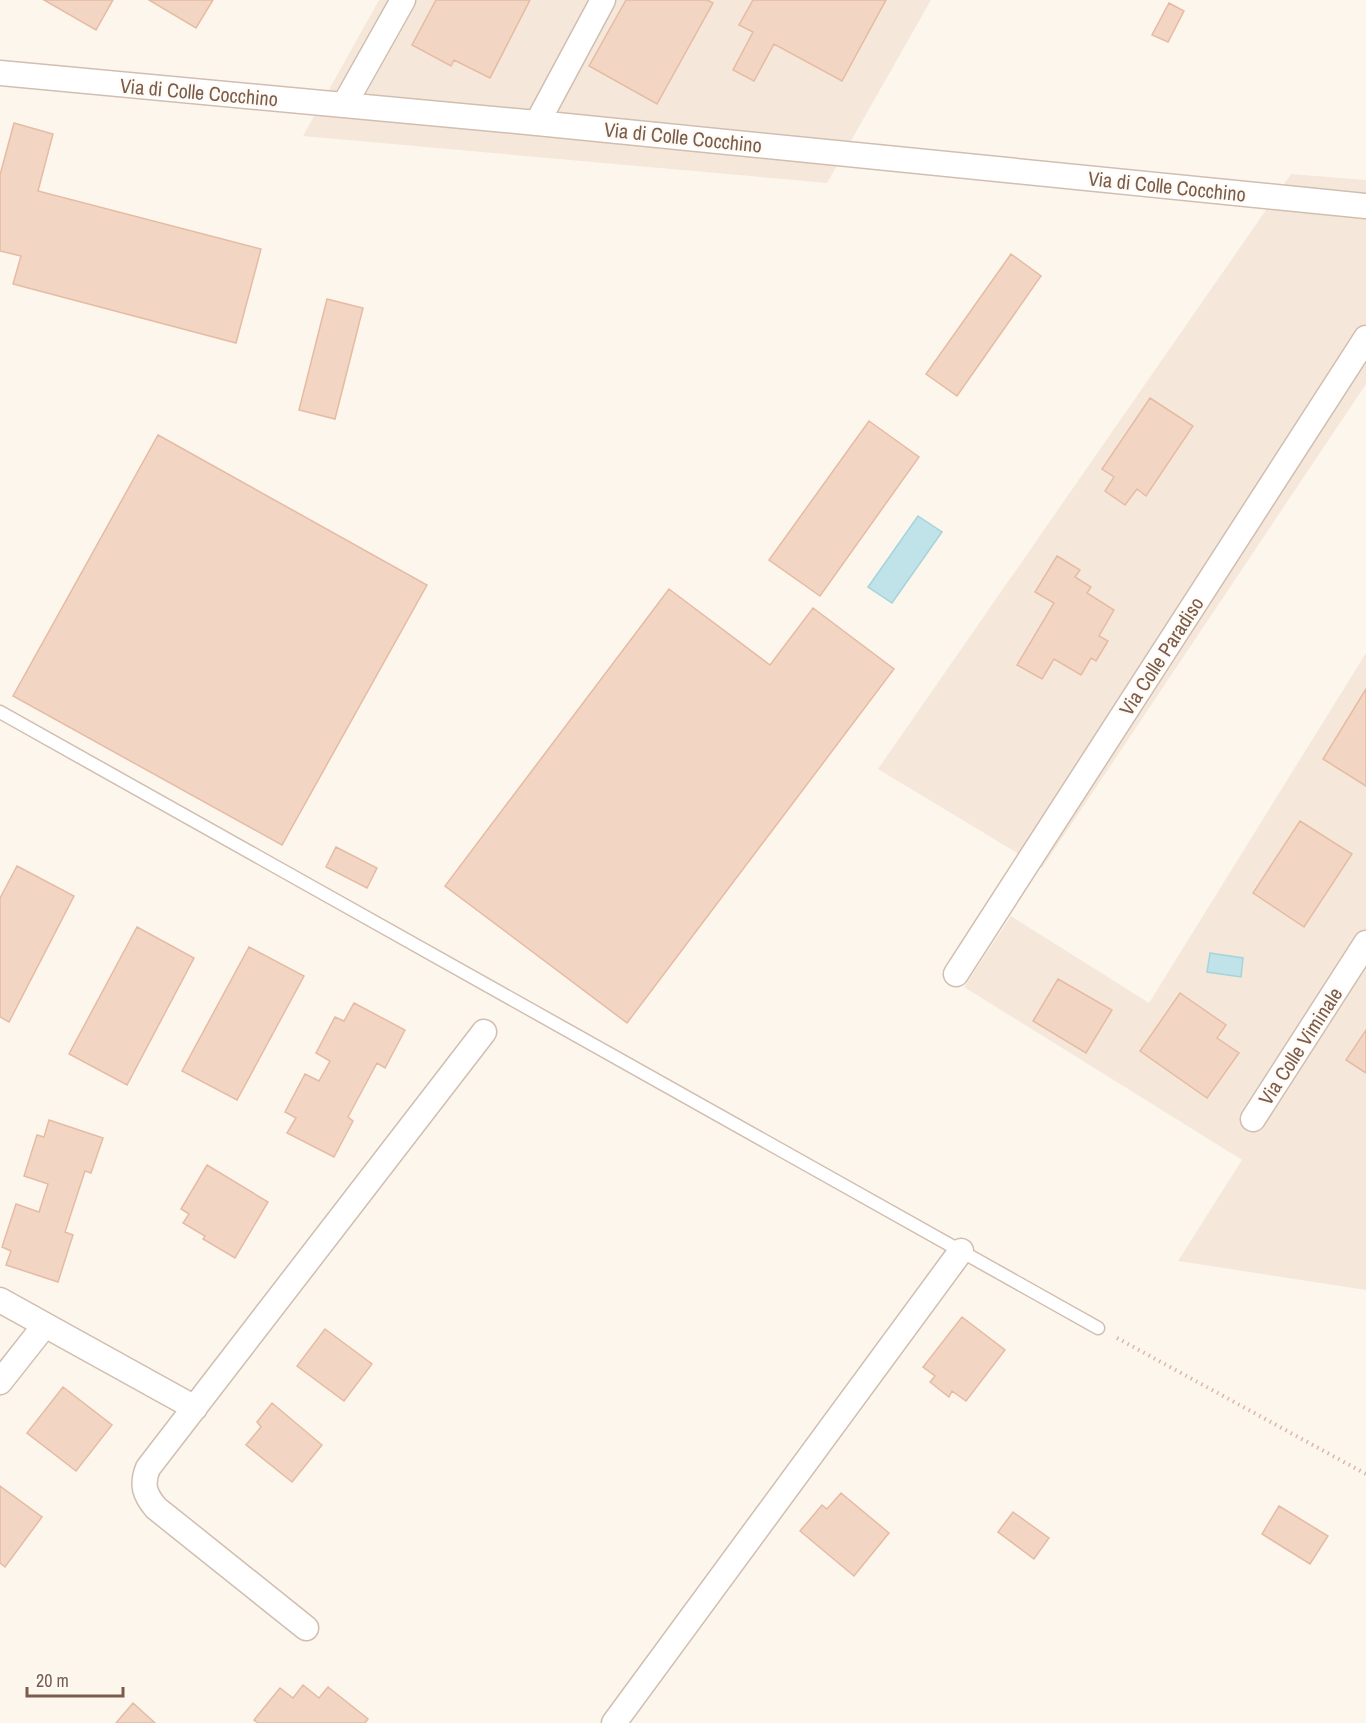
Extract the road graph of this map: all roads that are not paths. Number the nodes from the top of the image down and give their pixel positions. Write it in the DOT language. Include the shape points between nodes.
graph roads {
  1 [pos="402,0"];
  2 [pos="603,0"];
  3 [pos="0,73"];
  4 [pos="344,105"];
  5 [pos="537,123"];
  6 [pos="1366,206"];
  7 [pos="1366,339"];
  8 [pos="0,712"];
  9 [pos="1366,943"];
  10 [pos="956,974"];
  11 [pos="484,1032"];
  12 [pos="1253,1119"];
  13 [pos="961,1251"];
  14 [pos="0,1299"];
  15 [pos="45,1325"];
  16 [pos="1098,1328"];
  17 [pos="0,1382"];
  18 [pos="195,1408"];
  19 [pos="306,1628"];
  20 [pos="614,1723"];
  1 -- 4 [label="street"];
  2 -- 5 [label="street"];
  3 -- 4 [label="street, Via di Colle Cocchino"];
  4 -- 5 [label="street, Via di Colle Cocchino"];
  5 -- 6 [label="street, Via di Colle Cocchino"];
  7 -- 10 [label="street, Via Colle Paradiso"];
  8 -- 13 [label="lane"];
  9 -- 12 [label="street, Via Colle Viminale"];
  11 -- 18 [label="street"];
  13 -- 16 [label="lane"];
  13 -- 20 [label="street"];
  14 -- 15 [label="street"];
  15 -- 17 [label="street"];
  15 -- 18 [label="street"];
  18 -- 19 [label="street" via="148,1468 144,1477 148,1498"];
}
